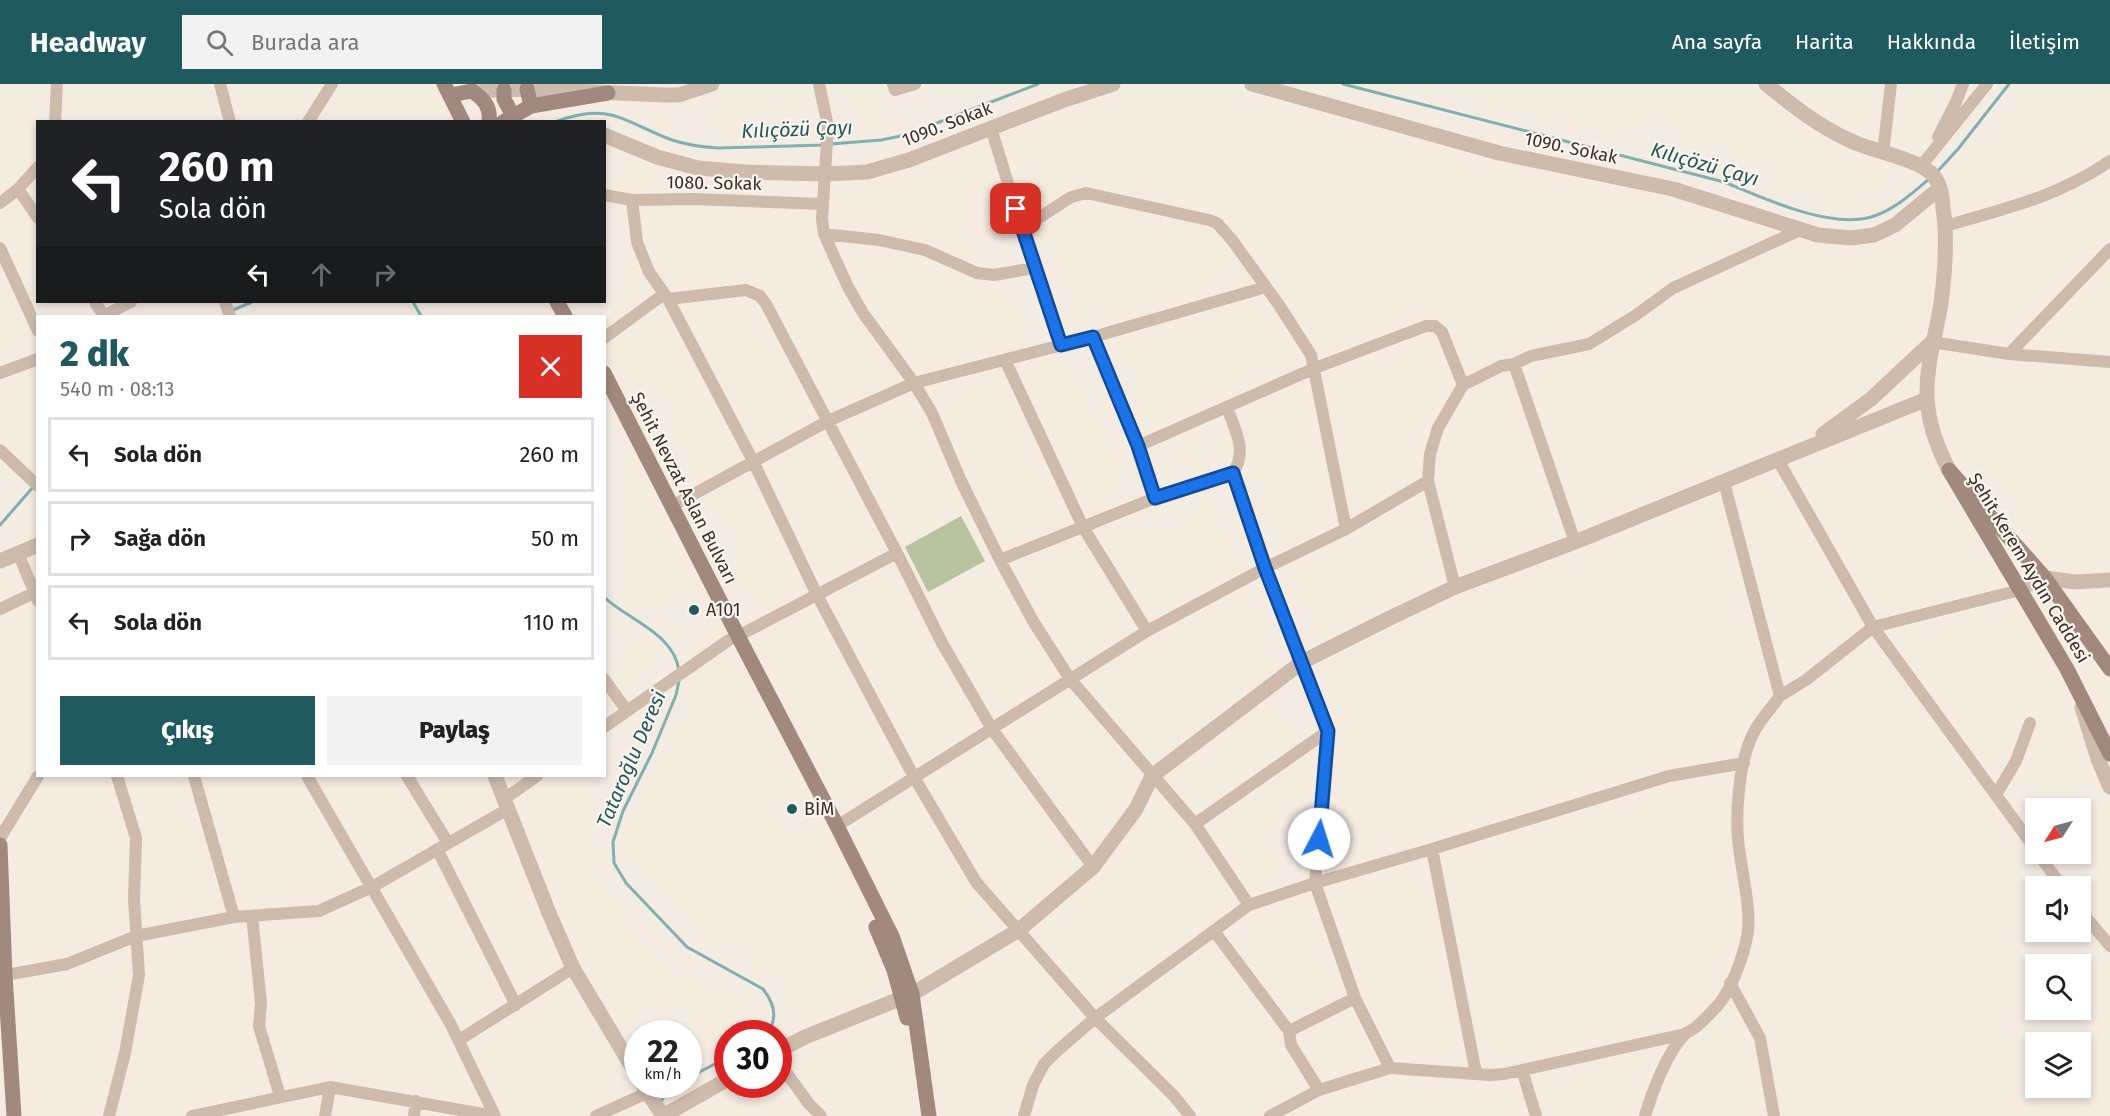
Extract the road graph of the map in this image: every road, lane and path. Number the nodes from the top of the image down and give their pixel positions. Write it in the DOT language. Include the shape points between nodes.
graph roads {
  1 [pos="57,84"];
  2 [pos="219,84"];
  3 [pos="332,84"];
  4 [pos="712,84"];
  5 [pos="819,84"];
  6 [pos="893,84"];
  7 [pos="915,84"];
  8 [pos="1113,84"];
  9 [pos="1252,84"];
  10 [pos="1766,84"];
  11 [pos="1891,84"];
  12 [pos="1963,84"];
  13 [pos="1988,84"];
  14 [pos="467,87"];
  15 [pos="527,89"];
  16 [pos="682,89"];
  17 [pos="447,90"];
  18 [pos="504,90"];
  19 [pos="608,93"];
  20 [pos="531,106"];
  21 [pos="508,119"];
  22 [pos="54,120"];
  23 [pos="229,120"];
  24 [pos="309,120"];
  25 [pos="462,120"];
  26 [pos="489,120"];
  27 [pos="991,128"];
  28 [pos="606,136"];
  29 [pos="1883,153"];
  30 [pos="2110,161"];
  31 [pos="1922,165"];
  32 [pos="36,169"];
  33 [pos="825,174"];
  34 [pos="1940,188"];
  35 [pos="18,189"];
  36 [pos="606,195"];
  37 [pos="632,200"];
  38 [pos="0,203"];
  39 [pos="823,204"];
  40 [pos="36,215"];
  41 [pos="1946,226"];
  42 [pos="1022,229"];
  43 [pos="1800,230"];
  44 [pos="824,234"];
  45 [pos="0,248"];
  46 [pos="2110,249"];
  47 [pos="1034,268"];
  48 [pos="5,271"];
  49 [pos="1266,286"];
  50 [pos="666,296"];
  51 [pos="129,303"];
  52 [pos="106,315"];
  53 [pos="36,327"];
  54 [pos="606,337"];
  55 [pos="1093,337"];
  56 [pos="1932,342"];
  57 [pos="1061,345"];
  58 [pos="2009,354"];
  59 [pos="36,360"];
  60 [pos="1005,360"];
  61 [pos="2110,362"];
  62 [pos="1514,364"];
  63 [pos="1315,368"];
  64 [pos="0,373"];
  65 [pos="606,377"];
  66 [pos="914,383"];
  67 [pos="1463,385"];
  68 [pos="606,399"];
  69 [pos="1927,399"];
  70 [pos="1227,407"];
  71 [pos="828,421"];
  72 [pos="1138,446"];
  73 [pos="1804,448"];
  74 [pos="0,450"];
  75 [pos="1778,460"];
  76 [pos="753,461"];
  77 [pos="1949,470"];
  78 [pos="1233,473"];
  79 [pos="1428,481"];
  80 [pos="1724,482"];
  81 [pos="36,484"];
  82 [pos="1155,498"];
  83 [pos="672,506"];
  84 [pos="1083,528"];
  85 [pos="1346,529"];
  86 [pos="1575,542"];
  87 [pos="36,545"];
  88 [pos="897,553"];
  89 [pos="18,554"];
  90 [pos="1000,560"];
  91 [pos="0,561"];
  92 [pos="1265,568"];
  93 [pos="2045,578"];
  94 [pos="2110,580"];
  95 [pos="1455,587"];
  96 [pos="2020,590"];
  97 [pos="817,595"];
  98 [pos="36,597"];
  99 [pos="0,609"];
  100 [pos="1873,627"];
  101 [pos="1147,631"];
  102 [pos="733,638"];
  103 [pos="1302,662"];
  104 [pos="2110,669"];
  105 [pos="1070,679"];
  106 [pos="606,681"];
  107 [pos="2074,684"];
  108 [pos="1780,696"];
  109 [pos="627,711"];
  110 [pos="2030,723"];
  111 [pos="606,726"];
  112 [pos="992,729"];
  113 [pos="1328,731"];
  114 [pos="2110,754"];
  115 [pos="1744,763"];
  116 [pos="1152,776"];
  117 [pos="37,777"];
  118 [pos="117,777"];
  119 [pos="194,777"];
  120 [pos="308,777"];
  121 [pos="408,777"];
  122 [pos="495,777"];
  123 [pos="536,777"];
  124 [pos="914,777"];
  125 [pos="2110,787"];
  126 [pos="1996,795"];
  127 [pos="506,804"];
  128 [pos="1195,824"];
  129 [pos="837,826"];
  130 [pos="2025,835"];
  131 [pos="0,838"];
  132 [pos="0,845"];
  133 [pos="442,846"];
  134 [pos="1432,849"];
  135 [pos="1093,867"];
  136 [pos="1315,883"];
  137 [pos="372,887"];
  138 [pos="1249,905"];
  139 [pos="252,916"];
  140 [pos="234,917"];
  141 [pos="2091,923"];
  142 [pos="1019,930"];
  143 [pos="1214,931"];
  144 [pos="136,936"];
  145 [pos="2110,946"];
  146 [pos="573,968"];
  147 [pos="2,976"];
  148 [pos="1730,983"];
  149 [pos="907,995"];
  150 [pos="1355,998"];
  151 [pos="516,1005"];
  152 [pos="1095,1018"];
  153 [pos="1289,1032"];
  154 [pos="1685,1034"];
  155 [pos="459,1040"];
  156 [pos="792,1044"];
  157 [pos="624,1054"];
  158 [pos="1390,1068"];
  159 [pos="1522,1070"];
  160 [pos="1476,1073"];
  161 [pos="792,1080"];
  162 [pos="330,1087"];
  163 [pos="714,1087"];
  164 [pos="1319,1090"];
  165 [pos="280,1096"];
  166 [pos="628,1098"];
  167 [pos="650,1098"];
  168 [pos="416,1101"];
  169 [pos="14,1116"];
  170 [pos="109,1116"];
  171 [pos="192,1116"];
  172 [pos="325,1116"];
  173 [pos="414,1116"];
  174 [pos="495,1116"];
  175 [pos="596,1116"];
  176 [pos="663,1116"];
  177 [pos="821,1116"];
  178 [pos="919,1116"];
  179 [pos="929,1116"];
  180 [pos="1024,1116"];
  181 [pos="1190,1116"];
  182 [pos="1270,1116"];
  183 [pos="1536,1116"];
  184 [pos="1645,1116"];
  185 [pos="1774,1116"];
  1 -- 22 [label="street"];
  2 -- 23 [label="street"];
  3 -- 24 [label="street"];
  4 -- 16 [label="street"];
  5 -- 33 [label="street" via="828,126"];
  6 -- 7 [label="street" via="895,90"];
  8 -- 27 [label="street, 1090. Sokak"];
  9 -- 43 [label="street, 1090. Sokak" via="1499,153 1673,189"];
  10 -- 29 [label="street" via="1848,140"];
  11 -- 29 [label="street"];
  12 -- 31 [label="street"];
  13 -- 31 [label="street"];
  14 -- 17 [label="main road"];
  14 -- 18 [label="street"];
  14 -- 26 [label="main road" via="484,100"];
  15 -- 18 [label="street"];
  15 -- 19 [label="street"];
  15 -- 20 [label="main road"];
  16 -- 19 [label="street"];
  17 -- 25 [label="main road"];
  18 -- 21 [label="main road"];
  19 -- 20 [label="main road"];
  20 -- 21 [label="main road"];
  27 -- 33 [label="street, 1090. Sokak" via="886,168"];
  27 -- 42 [label="street"];
  28 -- 33 [label="street, 1090. Sokak" via="692,167"];
  29 -- 31 [label="street"];
  30 -- 41 [label="street" via="2037,200"];
  31 -- 34 [label="street"];
  32 -- 35 [label="street"];
  33 -- 39 [label="street"];
  34 -- 41 [label="street"];
  34 -- 43 [label="street, 1090. Sokak" via="1895,225 1874,235 1851,238"];
  35 -- 38 [label="street"];
  35 -- 40 [label="street"];
  36 -- 37 [label="street, 1080. Sokak"];
  37 -- 39 [label="street, 1080. Sokak"];
  37 -- 50 [label="street" via="640,253"];
  39 -- 44 [label="street"];
  41 -- 56 [label="street" via="1941,304"];
  42 -- 47 [label="street"];
  42 -- 49 [label="street" via="1086,193 1188,215 1217,223"];
  43 -- 62 [label="street" via="1673,288 1589,344 1531,356"];
  44 -- 47 [label="street" via="925,250 986,276"];
  44 -- 66 [label="street" via="863,313"];
  45 -- 48 [label="street"];
  46 -- 58 [label="street"];
  47 -- 57 [label="street"];
  48 -- 53 [label="street"];
  49 -- 55 [label="street"];
  49 -- 63 [label="street" via="1305,343"];
  50 -- 54 [label="street"];
  50 -- 71 [label="street" via="736,290 760,296"];
  50 -- 76 [label="street"];
  51 -- 52 [label="street"];
  55 -- 57 [label="street"];
  55 -- 72 [label="street"];
  56 -- 58 [label="street"];
  56 -- 69 [label="street"];
  56 -- 73 [label="street" via="1871,399"];
  57 -- 60 [label="street"];
  58 -- 61 [label="street"];
  59 -- 64 [label="street"];
  60 -- 66 [label="street"];
  60 -- 84 [label="street"];
  62 -- 67 [label="street" via="1501,366"];
  62 -- 86 [label="street"];
  63 -- 67 [label="street" via="1435,326 1442,332"];
  63 -- 70 [label="street"];
  63 -- 85 [label="street"];
  65 -- 83 [label="main road, Şehit Nevzat Aslan Bulvarı"];
  66 -- 71 [label="street"];
  66 -- 90 [label="street" via="933,413"];
  67 -- 79 [label="street" via="1438,428 1430,454"];
  68 -- 102 [label="main road, Şehit Nevzat Aslan Bulvarı"];
  69 -- 73 [label="street"];
  69 -- 77 [label="street" via="1936,443"];
  70 -- 72 [label="street"];
  70 -- 78 [label="street" via="1242,449"];
  71 -- 76 [label="street"];
  71 -- 88 [label="street"];
  72 -- 82 [label="street"];
  73 -- 75 [label="street"];
  74 -- 81 [label="street"];
  75 -- 80 [label="street"];
  75 -- 100 [label="street"];
  76 -- 83 [label="street"];
  76 -- 97 [label="street"];
  77 -- 93 [label="main road, Şehit Kerem Aydın Caddesi"];
  77 -- 96 [label="main road, Şehit Kerem Aydın Caddesi"];
  78 -- 82 [label="street"];
  78 -- 92 [label="street"];
  79 -- 85 [label="street"];
  79 -- 95 [label="street"];
  80 -- 86 [label="street"];
  80 -- 108 [label="street"];
  82 -- 84 [label="street"];
  83 -- 102 [label="main road, Şehit Nevzat Aslan Bulvarı"];
  84 -- 90 [label="street"];
  84 -- 101 [label="street"];
  85 -- 92 [label="street"];
  86 -- 95 [label="street"];
  87 -- 89 [label="street"];
  88 -- 97 [label="street"];
  88 -- 112 [label="street" via="942,643"];
  89 -- 91 [label="street"];
  89 -- 98 [label="street"];
  90 -- 105 [label="street"];
  92 -- 101 [label="street"];
  92 -- 103 [label="street"];
  93 -- 94 [label="street" via="2075,582"];
  93 -- 96 [label="street"];
  93 -- 104 [label="main road, Şehit Kerem Aydın Caddesi"];
  95 -- 103 [label="street"];
  96 -- 100 [label="street"];
  96 -- 107 [label="main road, Şehit Kerem Aydın Caddesi"];
  97 -- 102 [label="street"];
  97 -- 124 [label="street"];
  98 -- 99 [label="street"];
  100 -- 108 [label="street"];
  100 -- 126 [label="street"];
  101 -- 105 [label="street"];
  102 -- 109 [label="street"];
  102 -- 129 [label="main road, Şehit Nevzat Aslan Bulvarı"];
  102 -- 149 [label="main road, Şehit Nevzat Aslan Bulvarı" via="849,868"];
  103 -- 113 [label="street"];
  103 -- 116 [label="street"];
  105 -- 112 [label="street"];
  105 -- 116 [label="street"];
  106 -- 109 [label="street"];
  107 -- 114 [label="main road, Şehit Kerem Aydın Caddesi"];
  107 -- 125 [label="street"];
  108 -- 115 [label="street" via="1755,730"];
  109 -- 111 [label="street"];
  110 -- 126 [label="street" via="2016,761"];
  112 -- 124 [label="street"];
  112 -- 135 [label="street"];
  113 -- 128 [label="street"];
  113 -- 136 [label="street"];
  115 -- 134 [label="street" via="1669,776"];
  115 -- 148 [label="street" via="1737,822 1748,934"];
  116 -- 128 [label="street"];
  116 -- 135 [label="street" via="1136,810"];
  117 -- 131 [label="street"];
  118 -- 144 [label="street" via="136,838"];
  119 -- 140 [label="street"];
  120 -- 137 [label="street"];
  121 -- 133 [label="street"];
  122 -- 127 [label="street"];
  123 -- 127 [label="street"];
  124 -- 129 [label="street"];
  124 -- 142 [label="street" via="976,882"];
  126 -- 130 [label="street"];
  127 -- 133 [label="street"];
  127 -- 146 [label="street"];
  128 -- 138 [label="street"];
  129 -- 149 [label="main road, Şehit Nevzat Aslan Bulvarı" via="892,936"];
  132 -- 147 [label="main road"];
  133 -- 137 [label="street"];
  133 -- 151 [label="street"];
  134 -- 136 [label="street"];
  134 -- 160 [label="street"];
  135 -- 142 [label="street"];
  136 -- 138 [label="street"];
  136 -- 150 [label="street"];
  137 -- 139 [label="street" via="319,911"];
  137 -- 155 [label="street"];
  138 -- 143 [label="street"];
  139 -- 140 [label="street"];
  139 -- 165 [label="street" via="261,1003 259,1026"];
  140 -- 144 [label="street"];
  141 -- 145 [label="street"];
  142 -- 149 [label="street"];
  142 -- 152 [label="street"];
  143 -- 152 [label="street"];
  143 -- 153 [label="street"];
  144 -- 147 [label="street" via="67,964"];
  144 -- 170 [label="street" via="139,975 135,1004"];
  146 -- 151 [label="street"];
  146 -- 157 [label="street"];
  147 -- 169 [label="main road"];
  148 -- 154 [label="street" via="1720,1003"];
  148 -- 185 [label="street" via="1760,1038"];
  149 -- 156 [label="street"];
  149 -- 178 [label="main road, Şehit Nevzat Aslan Bulvarı"];
  149 -- 179 [label="main road, Şehit Nevzat Aslan Bulvarı"];
  150 -- 153 [label="street"];
  150 -- 158 [label="street"];
  151 -- 155 [label="street"];
  152 -- 180 [label="street" via="1044,1064 1026,1101"];
  152 -- 181 [label="street"];
  153 -- 164 [label="street" via="1291,1045"];
  154 -- 159 [label="street"];
  154 -- 184 [label="street" via="1653,1087"];
  155 -- 174 [label="street"];
  158 -- 160 [label="street"];
  158 -- 164 [label="street"];
  159 -- 160 [label="street"];
  159 -- 183 [label="street"];
  161 -- 177 [label="street"];
  162 -- 165 [label="street"];
  162 -- 168 [label="street"];
  162 -- 172 [label="street"];
  163 -- 176 [label="street"];
  164 -- 182 [label="street"];
  165 -- 171 [label="street"];
  166 -- 175 [label="street"];
  167 -- 176 [label="street"];
  168 -- 173 [label="street"];
  168 -- 174 [label="street"];
}
